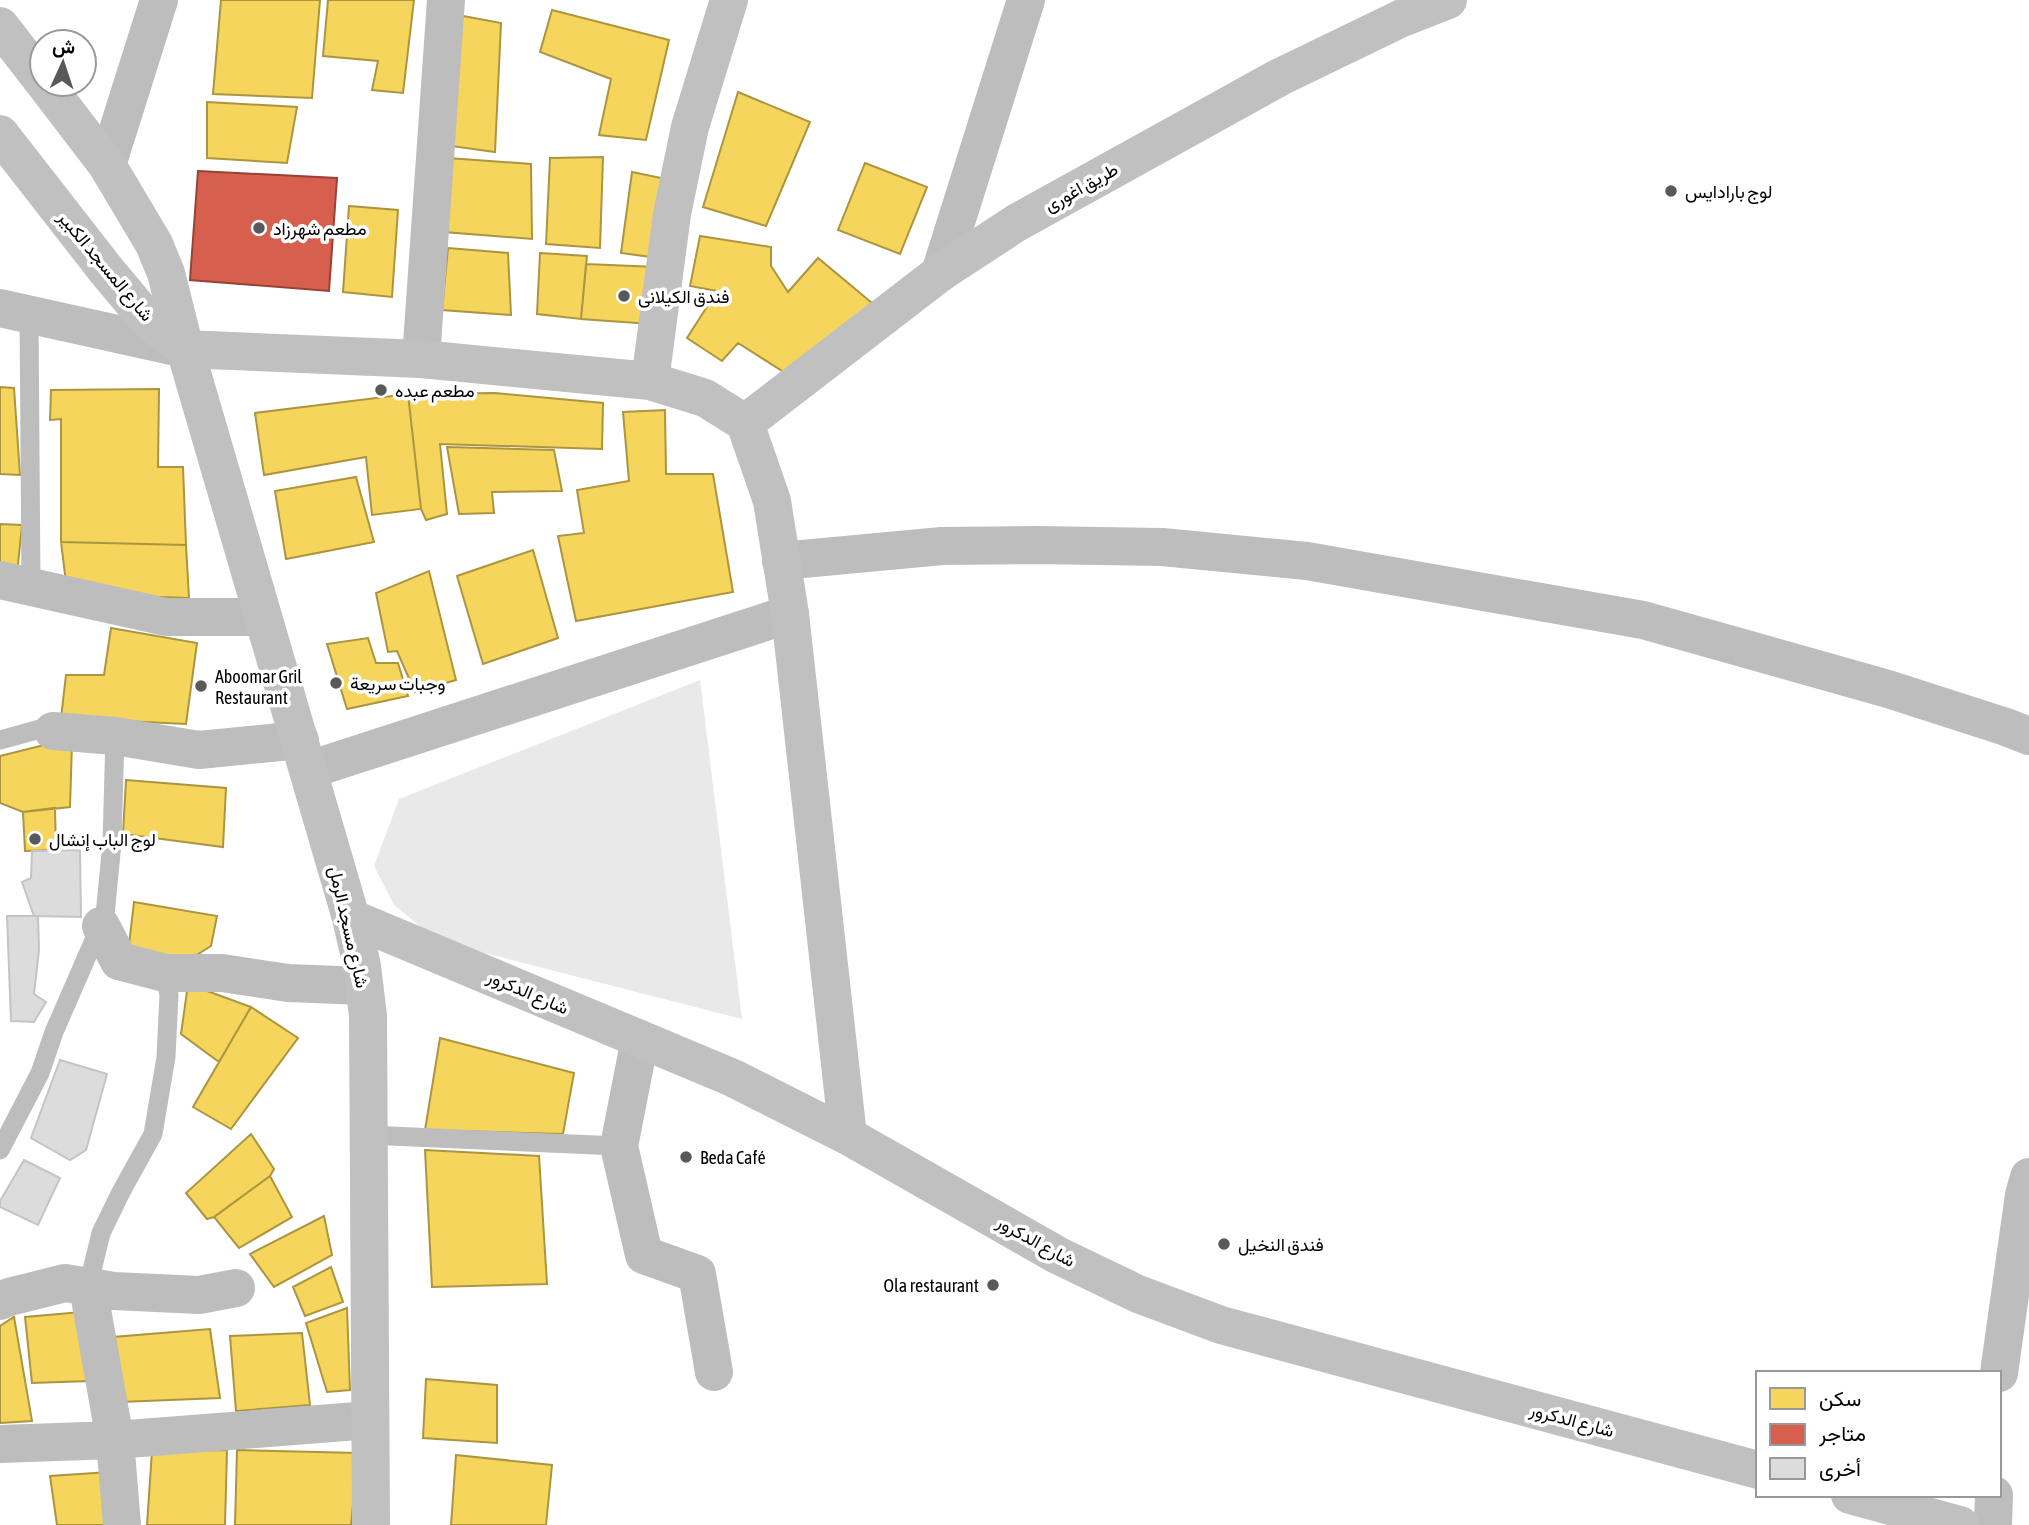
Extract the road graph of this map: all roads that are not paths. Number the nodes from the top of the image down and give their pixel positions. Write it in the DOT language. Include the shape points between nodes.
graph roads {
  1 [pos="159,0"];
  2 [pos="446,0"];
  3 [pos="729,0"];
  4 [pos="1026,0"];
  5 [pos="1448,0"];
  6 [pos="0,26"];
  7 [pos="28,62"];
  8 [pos="55,98"];
  9 [pos="0,135"];
  10 [pos="107,165"];
  11 [pos="940,273"];
  12 [pos="15,311"];
  13 [pos="186,349"];
  14 [pos="421,359"];
  15 [pos="650,381"];
  16 [pos="745,423"];
  17 [pos="781,561"];
  18 [pos="15,583"];
  19 [pos="790,614"];
  20 [pos="263,617"];
  21 [pos="53,731"];
  22 [pos="116,736"];
  23 [pos="2029,736"];
  24 [pos="0,740"];
  25 [pos="305,755"];
  26 [pos="351,918"];
  27 [pos="101,926"];
  28 [pos="164,972"];
  29 [pos="364,986"];
  30 [pos="640,1040"];
  31 [pos="368,1135"];
  32 [pos="848,1136"];
  33 [pos="620,1146"];
  34 [pos="0,1150"];
  35 [pos="2029,1177"];
  36 [pos="88,1287"];
  37 [pos="236,1288"];
  38 [pos="0,1301"];
  39 [pos="714,1371"];
  40 [pos="1999,1371"];
  41 [pos="370,1420"];
  42 [pos="115,1440"];
  43 [pos="0,1444"];
  44 [pos="1756,1469"];
  45 [pos="1857,1497"];
  46 [pos="1994,1497"];
  47 [pos="122,1525"];
  48 [pos="371,1525"];
  49 [pos="1960,1525"];
  50 [pos="1993,1525"];
  1 -- 10 [label="street"];
  2 -- 14 [label="street"];
  3 -- 15 [label="street" via="690,127 672,214"];
  4 -- 11 [label="street"];
  5 -- 11 [label="street, طريق اغورى" via="1280,76 1016,223"];
  6 -- 7 [label="street, شارع المسجد الكبير"];
  8 -- 10 [label="street, شارع المسجد الكبير"];
  9 -- 13 [label="street, شارع المسجد الكبير" via="147,319"];
  10 -- 13 [label="street, شارع المسجد الكبير" via="154,244"];
  11 -- 16 [label="street, طريق اغورى"];
  12 -- 13 [label="street"];
  12 -- 18 [label="lane"];
  13 -- 14 [label="street"];
  13 -- 20 [label="street, شارع مسجد الرمل"];
  14 -- 15 [label="street"];
  15 -- 16 [label="street" via="705,398"];
  16 -- 17 [label="street" via="772,501"];
  17 -- 19 [label="street"];
  17 -- 23 [label="street" via="942,546 1036,545 1162,547 1307,561 1643,620 1888,689"];
  18 -- 20 [label="street" via="166,617"];
  19 -- 25 [label="street"];
  19 -- 32 [label="street"];
  20 -- 25 [label="street, شارع مسجد الرمل"];
  21 -- 22 [label="street"];
  21 -- 24 [label="lane" via="40,729"];
  22 -- 25 [label="street" via="199,750"];
  22 -- 27 [label="lane" via="112,843 106,915"];
  25 -- 26 [label="street, شارع مسجد الرمل"];
  26 -- 29 [label="street, شارع مسجد الرمل"];
  26 -- 30 [label="street, شارع الدكرور"];
  27 -- 28 [label="street" via="119,961"];
  27 -- 34 [label="lane" via="40,1073"];
  28 -- 29 [label="street"];
  28 -- 36 [label="lane" via="169,995 166,1057 153,1134 101,1233"];
  29 -- 31 [label="street, شارع مسجد الرمل"];
  30 -- 32 [label="street, شارع الدكرور" via="733,1078"];
  30 -- 33 [label="street"];
  31 -- 33 [label="lane"];
  31 -- 41 [label="street, شارع مسجد الرمل"];
  32 -- 44 [label="street, شارع الدكرور" via="1059,1255 1139,1294 1221,1325"];
  33 -- 39 [label="street" via="644,1255 696,1274"];
  35 -- 40 [label="street"];
  36 -- 37 [label="street" via="199,1295"];
  36 -- 38 [label="street" via="65,1283"];
  36 -- 42 [label="street"];
  41 -- 42 [label="street"];
  41 -- 48 [label="street, شارع مسجد الرمل"];
  42 -- 43 [label="street"];
  42 -- 47 [label="street"];
  45 -- 49 [label="street"];
  46 -- 50 [label="street"];
}
